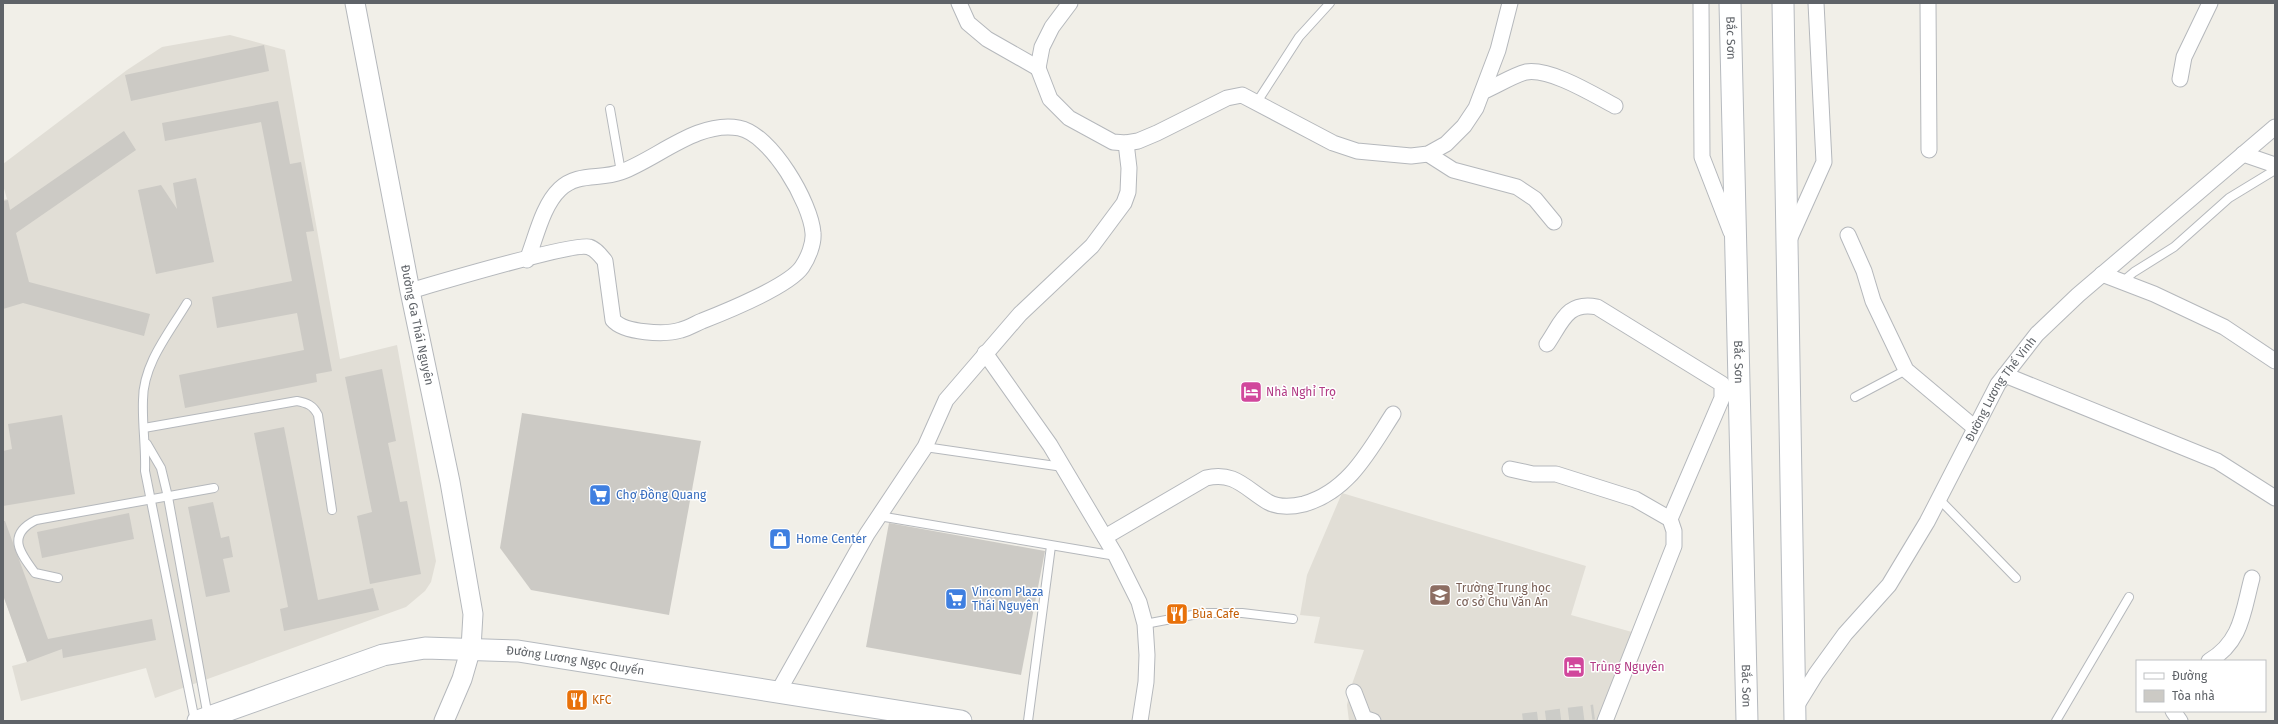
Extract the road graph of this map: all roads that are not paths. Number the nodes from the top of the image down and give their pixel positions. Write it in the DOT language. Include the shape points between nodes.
graph roads {
  1 [pos="355,3"];
  2 [pos="959,3"];
  3 [pos="1070,3"];
  4 [pos="1330,3"];
  5 [pos="1510,3"];
  6 [pos="1701,3"];
  7 [pos="1730,3"];
  8 [pos="1783,3"];
  9 [pos="1816,3"];
  10 [pos="1928,3"];
  11 [pos="2210,3"];
  12 [pos="1038,68"];
  13 [pos="2180,79"];
  14 [pos="1484,91"];
  15 [pos="1257,102"];
  16 [pos="1615,106"];
  17 [pos="610,109"];
  18 [pos="2275,127"];
  19 [pos="1126,143"];
  20 [pos="1929,150"];
  21 [pos="1428,154"];
  22 [pos="2243,154"];
  23 [pos="2275,165"];
  24 [pos="2275,170"];
  25 [pos="621,172"];
  26 [pos="1554,222"];
  27 [pos="1848,235"];
  28 [pos="1735,242"];
  29 [pos="1787,244"];
  30 [pos="527,260"];
  31 [pos="2102,274"];
  32 [pos="2122,282"];
  33 [pos="410,291"];
  34 [pos="187,303"];
  35 [pos="1547,344"];
  36 [pos="985,353"];
  37 [pos="2275,361"];
  38 [pos="1906,370"];
  39 [pos="2005,375"];
  40 [pos="1855,397"];
  41 [pos="1393,414"];
  42 [pos="144,428"];
  43 [pos="1975,428"];
  44 [pos="146,443"];
  45 [pos="925,447"];
  46 [pos="1063,467"];
  47 [pos="1510,469"];
  48 [pos="214,488"];
  49 [pos="168,497"];
  50 [pos="151,498"];
  51 [pos="2275,498"];
  52 [pos="1939,499"];
  53 [pos="332,510"];
  54 [pos="879,516"];
  55 [pos="1670,519"];
  56 [pos="1105,537"];
  57 [pos="1051,546"];
  58 [pos="1116,556"];
  59 [pos="58,578"];
  60 [pos="2016,578"];
  61 [pos="2252,578"];
  62 [pos="2129,597"];
  63 [pos="1293,619"];
  64 [pos="1144,624"];
  65 [pos="471,648"];
  66 [pos="2210,660"];
  67 [pos="778,692"];
  68 [pos="1354,692"];
  69 [pos="2175,712"];
  70 [pos="1795,715"];
  71 [pos="200,720"];
  72 [pos="444,721"];
  73 [pos="961,721"];
  74 [pos="1028,721"];
  75 [pos="1140,721"];
  76 [pos="1373,721"];
  77 [pos="1605,721"];
  78 [pos="1747,721"];
  79 [pos="2056,721"];
  80 [pos="2180,721"];
  1 -- 33 [label="street, Đường Ga Thái Nguyên"];
  2 -- 12 [label="street" via="968,23 987,39"];
  3 -- 12 [label="street" via="1052,27 1042,47"];
  4 -- 15 [label="lane" via="1299,37"];
  5 -- 14 [label="street"];
  6 -- 28 [label="street" via="1702,157"];
  7 -- 28 [label="main road, Bắc Sơn"];
  8 -- 29 [label="main road"];
  9 -- 29 [label="street" via="1824,162"];
  10 -- 20 [label="street"];
  11 -- 13 [label="street" via="2184,56"];
  12 -- 19 [label="street" via="1050,99 1069,118 1113,142"];
  14 -- 16 [label="street" via="1526,72 1539,73 1564,79"];
  14 -- 21 [label="street" via="1464,126 1446,144"];
  15 -- 19 [label="street" via="1242,95 1227,98 1157,133"];
  15 -- 21 [label="street" via="1333,143 1357,151 1411,156"];
  17 -- 25 [label="lane"];
  18 -- 22 [label="street, Đường Lương Thế Vinh"];
  19 -- 36 [label="street" via="1128,192 1114,218 1092,246 1020,314"];
  21 -- 26 [label="street" via="1453,170 1517,187 1535,199"];
  22 -- 23 [label="street"];
  22 -- 31 [label="street, Đường Lương Thế Vinh"];
  24 -- 32 [label="lane" via="2229,198 2174,246"];
  25 -- 30 [label="street" via="572,179 559,189 548,207"];
  25 -- 30 [label="street" via="698,134 726,127 740,128 751,133 777,157 799,192 810,216 813,235 809,253 801,268 781,284 680,331 652,332 624,328 613,320 605,261 590,247 582,246"];
  27 -- 38 [label="street" via="1864,271 1873,301"];
  28 -- 78 [label="main road, Bắc Sơn"];
  29 -- 70 [label="main road"];
  30 -- 33 [label="street"];
  31 -- 32 [label="street"];
  31 -- 39 [label="street, Đường Lương Thế Vinh" via="2037,334"];
  32 -- 37 [label="street" via="2224,327"];
  33 -- 65 [label="street, Đường Ga Thái Nguyên" via="450,482 467,578 473,614"];
  34 -- 42 [label="lane" via="152,360 143,399"];
  35 -- 55 [label="street" via="1570,310 1586,305 1597,307 1722,384 1722,398"];
  36 -- 45 [label="street" via="946,400"];
  36 -- 46 [label="street"];
  38 -- 40 [label="lane"];
  38 -- 43 [label="street"];
  39 -- 43 [label="street, Đường Lương Thế Vinh"];
  39 -- 51 [label="street" via="2217,461"];
  41 -- 56 [label="street" via="1356,471 1320,500 1284,507 1270,503 1231,477 1219,475 1206,478"];
  42 -- 44 [label="lane"];
  42 -- 53 [label="lane" via="297,401 307,403 315,408 318,415"];
  43 -- 52 [label="street, Đường Lương Thế Vinh"];
  44 -- 49 [label="lane" via="161,468"];
  44 -- 50 [label="lane" via="145,471"];
  45 -- 46 [label="lane"];
  45 -- 54 [label="street"];
  46 -- 56 [label="street"];
  47 -- 55 [label="street" via="1533,474 1556,474 1635,499"];
  48 -- 49 [label="lane"];
  49 -- 50 [label="lane"];
  49 -- 71 [label="lane"];
  50 -- 59 [label="lane" via="36,520 23,526 18,536 19,552 35,573"];
  50 -- 71 [label="lane" via="158,542"];
  52 -- 60 [label="lane"];
  52 -- 70 [label="street, Đường Lương Thế Vinh" via="1889,585 1845,634 1816,674"];
  54 -- 57 [label="lane"];
  54 -- 67 [label="street"];
  55 -- 77 [label="street" via="1674,531 1674,546"];
  56 -- 58 [label="street"];
  57 -- 58 [label="lane"];
  57 -- 74 [label="lane"];
  58 -- 64 [label="street" via="1139,602"];
  61 -- 66 [label="street" via="2237,633 2228,648"];
  62 -- 79 [label="lane"];
  63 -- 64 [label="lane" via="1242,613 1203,613"];
  64 -- 75 [label="street" via="1146,682"];
  65 -- 67 [label="main road, Đường Lương Ngọc Quyến" via="518,651"];
  65 -- 71 [label="main road, Đường Lương Ngọc Quyến" via="420,648 383,655"];
  65 -- 72 [label="street, Đường Ga Thái Nguyên" via="462,679"];
  67 -- 73 [label="main road, Đường Lương Ngọc Quyến"];
  68 -- 76 [label="street" via="1364,718"];
  69 -- 80 [label="street"];
}
